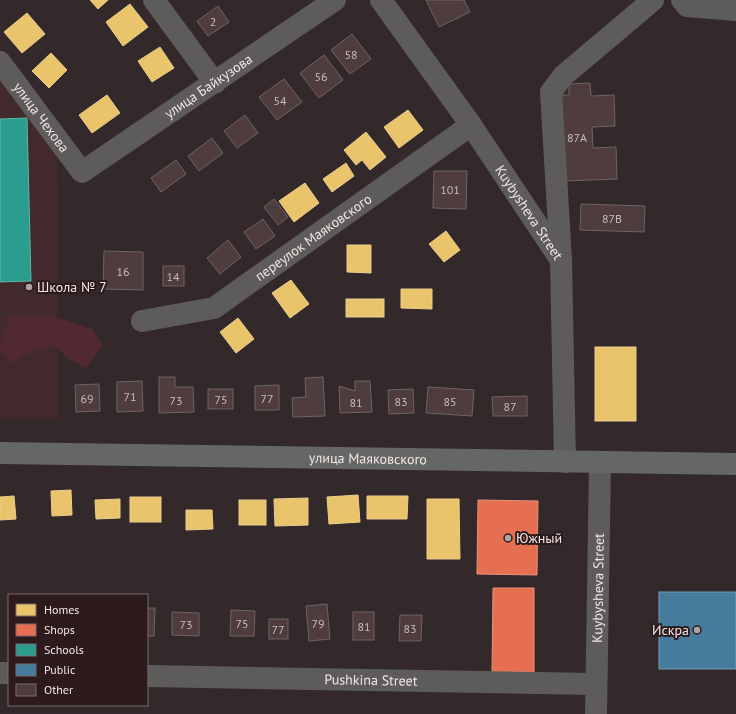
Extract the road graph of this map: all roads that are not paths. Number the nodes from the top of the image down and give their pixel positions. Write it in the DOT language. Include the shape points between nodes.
graph roads {
  1 [pos="154,0"];
  2 [pos="334,0"];
  3 [pos="381,0"];
  4 [pos="653,0"];
  5 [pos="682,0"];
  6 [pos="736,10"];
  7 [pos="0,62"];
  8 [pos="214,83"];
  9 [pos="471,125"];
  10 [pos="82,172"];
  11 [pos="561,260"];
  12 [pos="142,321"];
  13 [pos="0,453"];
  14 [pos="565,462"];
  15 [pos="600,462"];
  16 [pos="736,464"];
  17 [pos="148,676"];
  18 [pos="595,684"];
  19 [pos="596,714"];
  1 -- 8 [label="street"];
  2 -- 8 [label="street, улица Байкузова"];
  3 -- 9 [label="street, Kuybysheva Street"];
  4 -- 11 [label="street" via="563,76 551,92"];
  5 -- 6 [label="street" via="687,6"];
  7 -- 10 [label="street, улица Чехова"];
  8 -- 10 [label="street, улица Байкузова"];
  9 -- 11 [label="street, Kuybysheva Street"];
  9 -- 12 [label="street, переулок Маяковского" via="214,308"];
  11 -- 14 [label="street, Kuybysheva Street"];
  13 -- 14 [label="main road, улица Маяковского"];
  14 -- 15 [label="main road, улица Маяковского"];
  15 -- 16 [label="main road, улица Маяковского"];
  15 -- 18 [label="street, Kuybysheva Street"];
  17 -- 18 [label="street, Pushkina Street"];
  18 -- 19 [label="street, Kuybysheva Street"];
}
